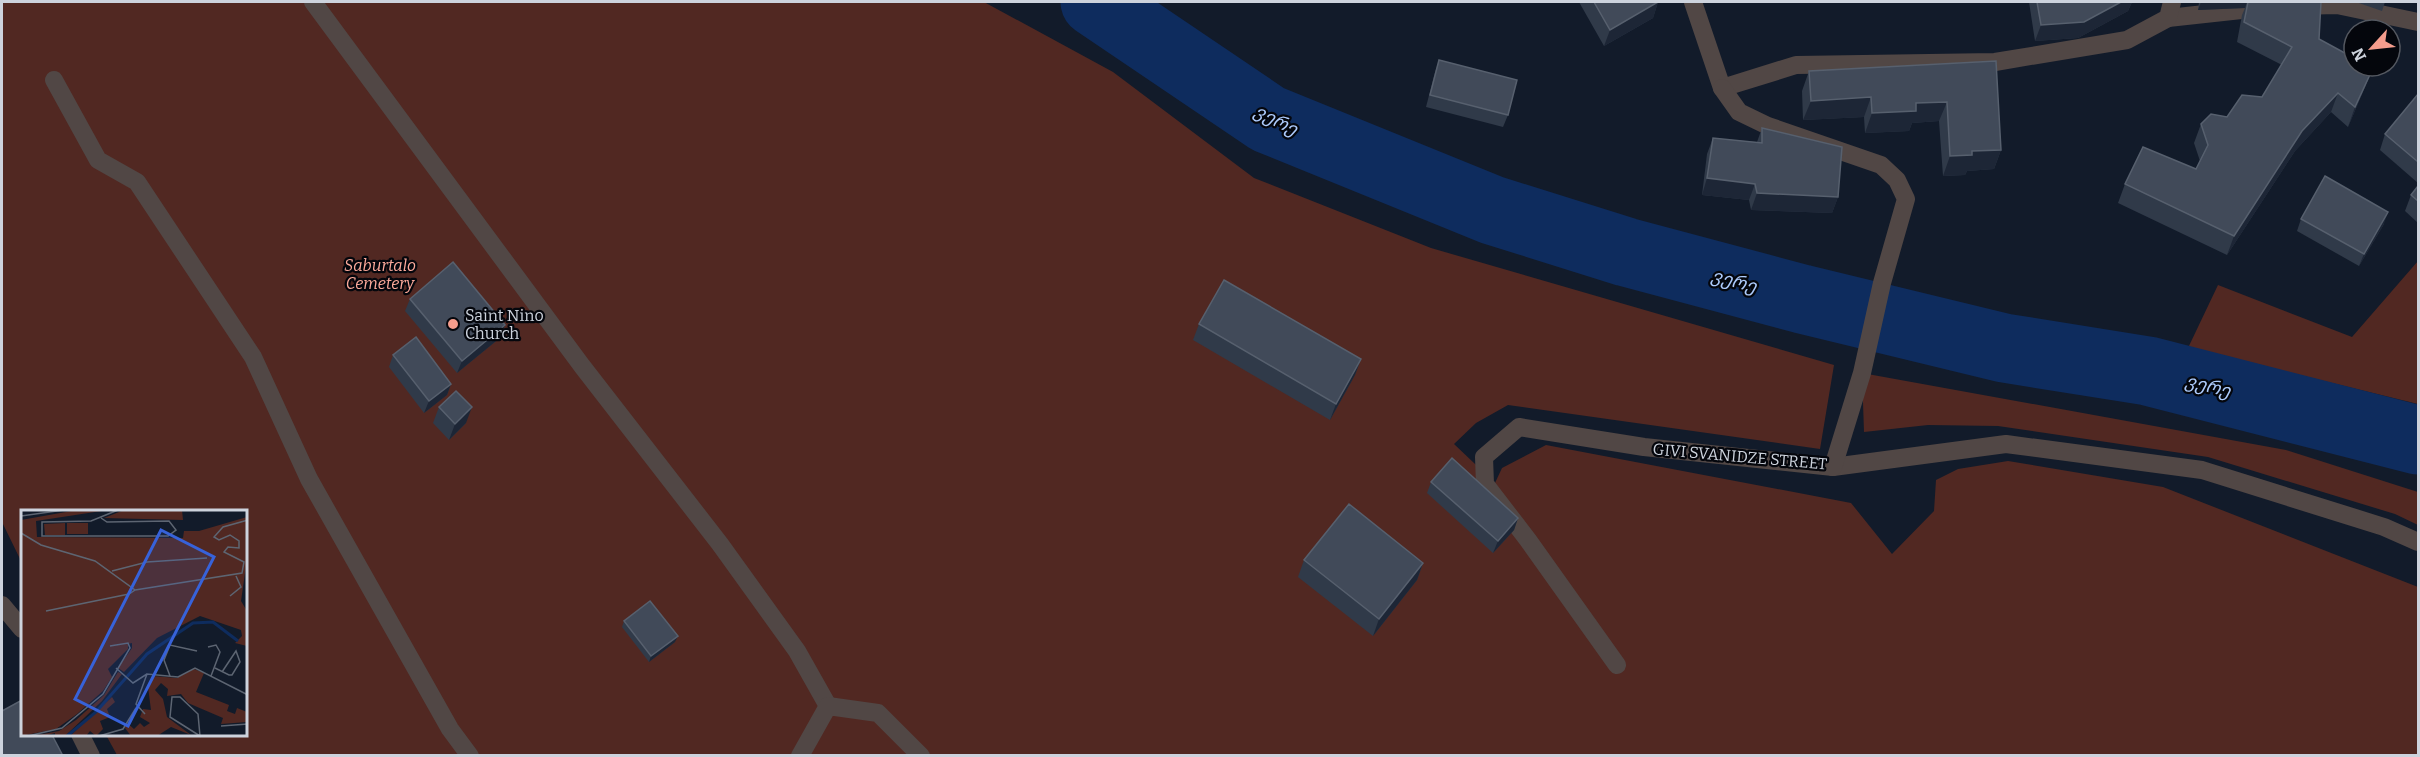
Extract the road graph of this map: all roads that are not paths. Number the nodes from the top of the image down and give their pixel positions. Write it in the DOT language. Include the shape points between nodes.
graph roads {
  1 [pos="313,2"];
  2 [pos="1693,2"];
  3 [pos="2170,10"];
  4 [pos="2418,22"];
  5 [pos="54,80"];
  6 [pos="1722,88"];
  7 [pos="1833,467"];
  8 [pos="2418,542"];
  9 [pos="2,605"];
  10 [pos="21,628"];
  11 [pos="1617,665"];
  12 [pos="828,706"];
  13 [pos="81,736"];
  14 [pos="91,756"];
  15 [pos="470,756"];
  16 [pos="800,756"];
  17 [pos="921,756"];
  1 -- 12 [label="street" via="582,366 720,544 797,651"];
  2 -- 6 [label="street, GIVI SVANIDZE STREET"];
  3 -- 4 [label="street" via="2337,5"];
  3 -- 6 [label="street" via="2127,40 1995,62 1796,65"];
  5 -- 15 [label="street" via="98,160 137,182 253,357 309,479 450,729"];
  6 -- 7 [label="street, GIVI SVANIDZE STREET" via="1739,112 1881,165 1897,180 1906,199 1862,373"];
  7 -- 8 [label="street" via="2006,444 2202,470 2384,527"];
  7 -- 11 [label="street, GIVI SVANIDZE STREET" via="1644,447 1519,427 1484,457 1485,484"];
  9 -- 10 [label="street"];
  12 -- 16 [label="street"];
  12 -- 17 [label="street" via="878,713"];
  13 -- 14 [label="street"];
}
